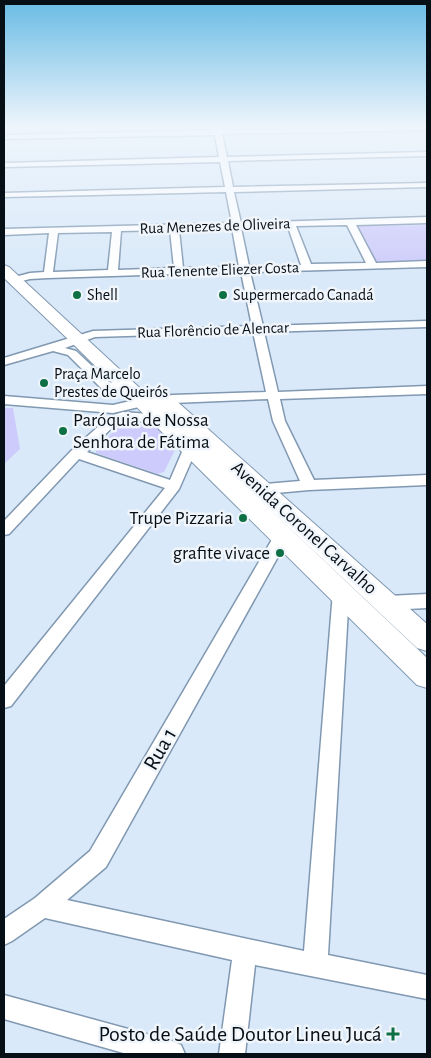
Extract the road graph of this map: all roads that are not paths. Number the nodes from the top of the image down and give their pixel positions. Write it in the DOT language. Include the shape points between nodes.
graph roads {
  1 [pos="227,177"];
  2 [pos="427,185"];
  3 [pos="229,190"];
  4 [pos="4,195"];
  5 [pos="427,220"];
  6 [pos="350,222"];
  7 [pos="291,224"];
  8 [pos="237,225"];
  9 [pos="174,227"];
  10 [pos="116,229"];
  11 [pos="54,230"];
  12 [pos="4,232"];
  13 [pos="427,264"];
  14 [pos="372,265"];
  15 [pos="307,267"];
  16 [pos="245,269"];
  17 [pos="179,271"];
  18 [pos="113,273"];
  19 [pos="48,275"];
  20 [pos="12,276"];
  21 [pos="427,316"];
  22 [pos="427,324"];
  23 [pos="257,325"];
  24 [pos="86,334"];
  25 [pos="51,348"];
  26 [pos="4,362"];
  27 [pos="427,390"];
  28 [pos="274,396"];
  29 [pos="4,400"];
  30 [pos="150,403"];
  31 [pos="113,414"];
  32 [pos="190,448"];
  33 [pos="77,454"];
  34 [pos="427,480"];
  35 [pos="309,485"];
  36 [pos="174,486"];
  37 [pos="248,491"];
  38 [pos="4,530"];
  39 [pos="282,535"];
  40 [pos="341,592"];
  41 [pos="427,601"];
  42 [pos="388,603"];
  43 [pos="427,640"];
  44 [pos="427,676"];
  45 [pos="4,700"];
  46 [pos="43,906"];
  47 [pos="4,934"];
  48 [pos="245,951"];
  49 [pos="315,965"];
  50 [pos="427,987"];
  51 [pos="4,1008"];
  52 [pos="172,1054"];
  53 [pos="232,1054"];
  1 -- 3 [label="street"];
  2 -- 3 [label="street"];
  3 -- 4 [label="street"];
  3 -- 8 [label="street"];
  5 -- 6 [label="street, Rua Menezes de Oliveira"];
  6 -- 7 [label="street, Rua Menezes de Oliveira"];
  6 -- 14 [label="street"];
  7 -- 8 [label="street, Rua Menezes de Oliveira"];
  7 -- 15 [label="street"];
  8 -- 9 [label="street, Rua Menezes de Oliveira"];
  8 -- 16 [label="street"];
  9 -- 10 [label="street, Rua Menezes de Oliveira"];
  9 -- 17 [label="street"];
  10 -- 11 [label="street, Rua Menezes de Oliveira"];
  10 -- 18 [label="street"];
  11 -- 12 [label="street, Rua Menezes de Oliveira"];
  11 -- 19 [label="street"];
  13 -- 14 [label="street, Rua Tenente Eliezer Costa"];
  14 -- 15 [label="street, Rua Tenente Eliezer Costa"];
  15 -- 16 [label="street, Rua Tenente Eliezer Costa"];
  16 -- 17 [label="street, Rua Tenente Eliezer Costa"];
  16 -- 23 [label="street"];
  17 -- 18 [label="street, Rua Tenente Eliezer Costa"];
  18 -- 19 [label="street, Rua Tenente Eliezer Costa"];
  19 -- 20 [label="street, Rua Tenente Eliezer Costa"];
  20 -- 24 [label="main road, Avenida Coronel Carvalho"];
  21 -- 23 [label="street, Rua Florêncio de Alencar"];
  22 -- 23 [label="street, Rua Florêncio de Alencar"];
  23 -- 24 [label="street, Rua Florêncio de Alencar"];
  23 -- 28 [label="street"];
  24 -- 25 [label="street, Rua Florêncio de Alencar"];
  24 -- 30 [label="main road, Avenida Coronel Carvalho"];
  24 -- 30 [label="main road, Avenida Coronel Carvalho"];
  25 -- 26 [label="street, Rua Florêncio de Alencar"];
  25 -- 30 [label="street, Avenida Coronel Carvalho" via="72,353 105,385"];
  27 -- 28 [label="street"];
  28 -- 30 [label="street"];
  28 -- 35 [label="street" via="279,421"];
  29 -- 31 [label="street" via="71,406"];
  30 -- 31 [label="street"];
  30 -- 31 [label="street" via="123,416"];
  30 -- 32 [label="main road, Avenida Coronel Carvalho"];
  30 -- 37 [label="main road, Avenida Coronel Carvalho"];
  31 -- 33 [label="street"];
  32 -- 36 [label="street"];
  32 -- 37 [label="main road, Avenida Coronel Carvalho"];
  33 -- 36 [label="street"];
  33 -- 38 [label="street"];
  34 -- 35 [label="street"];
  35 -- 37 [label="street"];
  36 -- 45 [label="street"];
  37 -- 39 [label="main road, Avenida Coronel Carvalho"];
  37 -- 42 [label="main road, Avenida Coronel Carvalho"];
  39 -- 40 [label="main road, Avenida Coronel Carvalho"];
  39 -- 46 [label="street, Rua 1" via="98,858"];
  40 -- 44 [label="main road, Avenida Coronel Carvalho"];
  40 -- 49 [label="street"];
  41 -- 42 [label="street"];
  42 -- 43 [label="main road, Avenida Coronel Carvalho"];
  46 -- 47 [label="street, Rua 1"];
  46 -- 48 [label="street"];
  48 -- 49 [label="street"];
  48 -- 53 [label="street"];
  49 -- 50 [label="street"];
  51 -- 52 [label="street"];
}
